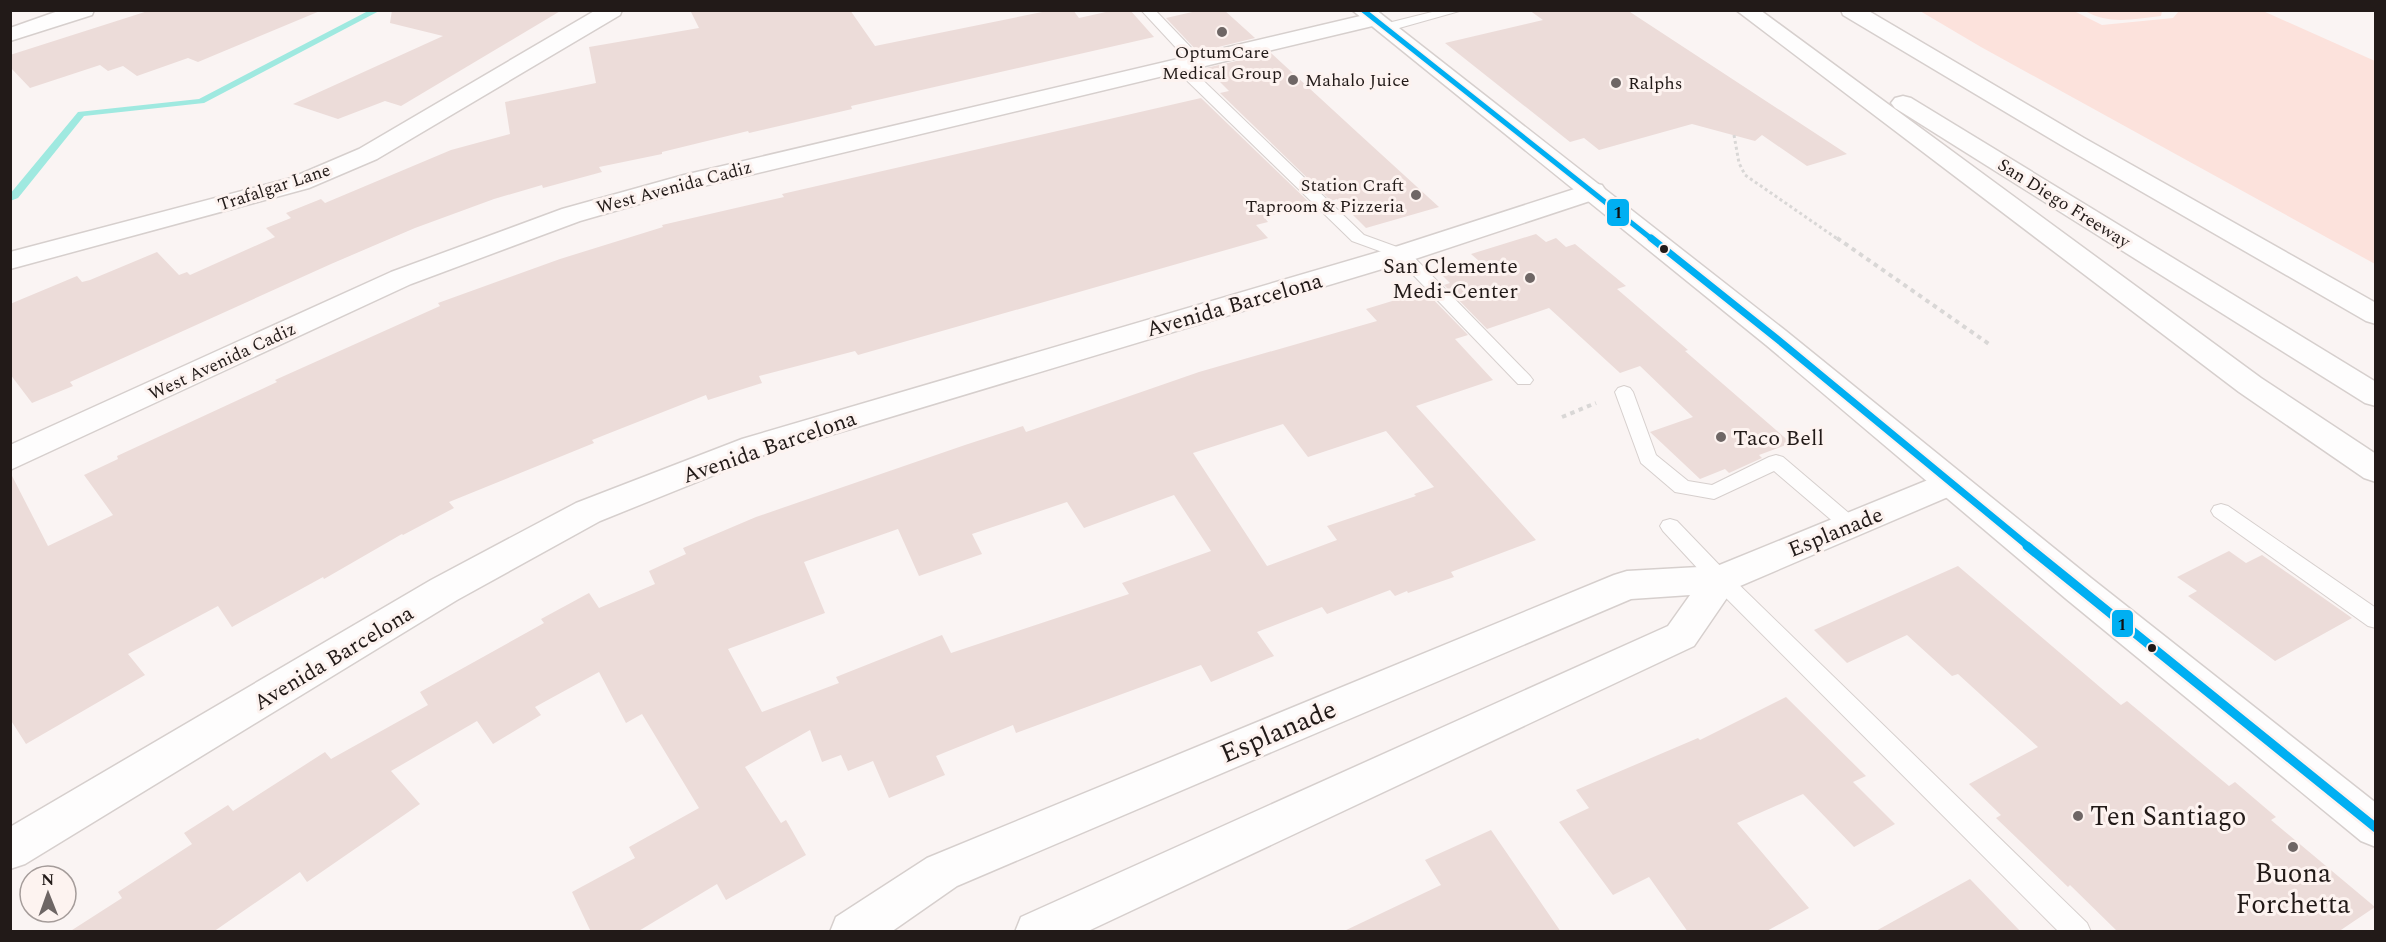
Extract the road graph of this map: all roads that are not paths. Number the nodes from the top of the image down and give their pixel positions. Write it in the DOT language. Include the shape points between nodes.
graph roads {
  1 [pos="84,10"];
  2 [pos="612,10"];
  3 [pos="1147,10"];
  4 [pos="1457,10"];
  5 [pos="1746,10"];
  6 [pos="1754,10"];
  7 [pos="1851,10"];
  8 [pos="1373,19"];
  9 [pos="10,35"];
  10 [pos="1189,64"];
  11 [pos="1593,191"];
  12 [pos="1402,254"];
  13 [pos="10,261"];
  14 [pos="2370,310"];
  15 [pos="1524,380"];
  16 [pos="1624,392"];
  17 [pos="2376,396"];
  18 [pos="10,459"];
  19 [pos="2376,470"];
  20 [pos="1950,483"];
  21 [pos="2221,511"];
  22 [pos="1850,525"];
  23 [pos="1670,526"];
  24 [pos="1720,579"];
  25 [pos="2376,620"];
  26 [pos="2376,828"];
  27 [pos="10,850"];
  28 [pos="852,932"];
  29 [pos="1037,932"];
  30 [pos="2079,932"];
  1 -- 9 [label="main road"];
  2 -- 13 [label="main road, Trafalgar Lane" via="368,154 300,183"];
  3 -- 10 [label="lane"];
  4 -- 8 [label="lane"];
  5 -- 19 [label="main road" via="2250,385"];
  6 -- 17 [label="main road, San Diego Freeway"];
  7 -- 14 [label="main road" via="2075,143"];
  8 -- 10 [label="main road, West Avenida Cadiz"];
  8 -- 11 [label="main road"];
  10 -- 12 [label="lane" via="1358,238"];
  10 -- 18 [label="main road, West Avenida Cadiz" via="684,183 571,214 401,278"];
  11 -- 12 [label="main road, Avenida Barcelona"];
  11 -- 20 [label="main road"];
  12 -- 15 [label="lane"];
  12 -- 27 [label="main road, Avenida Barcelona" via="753,447 588,512 444,590"];
  16 -- 22 [label="lane" via="1648,458 1682,487 1714,492 1776,462"];
  20 -- 22 [label="main road, Esplanade"];
  20 -- 26 [label="main road"];
  21 -- 25 [label="lane"];
  22 -- 24 [label="main road, Esplanade"];
  23 -- 24 [label="lane"];
  24 -- 28 [label="main road, Esplanade" via="1616,589 942,872"];
  24 -- 29 [label="main road" via="1681,636"];
  24 -- 30 [label="lane"];
}
